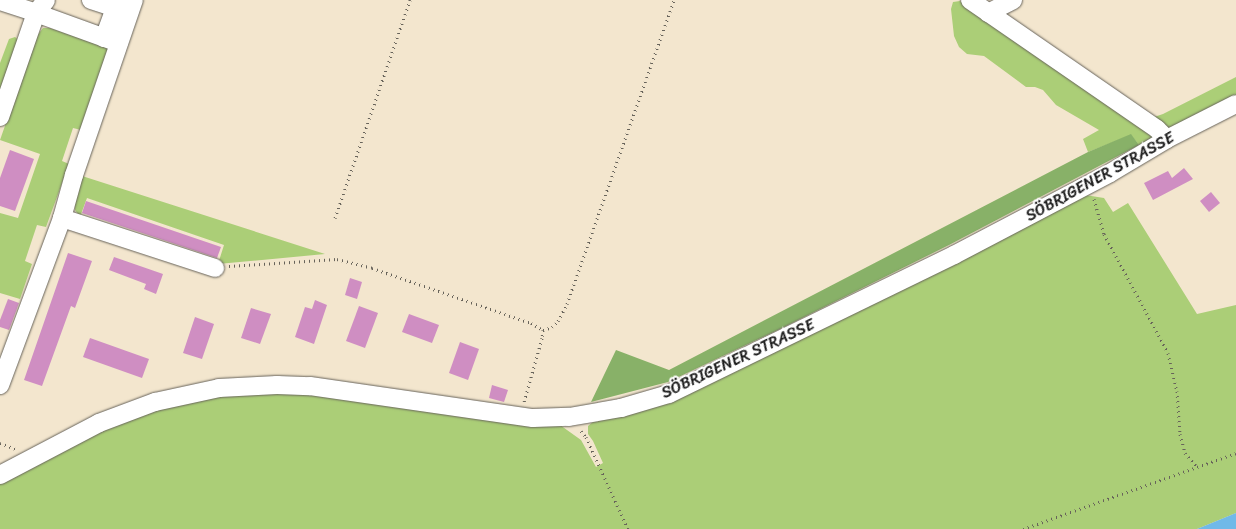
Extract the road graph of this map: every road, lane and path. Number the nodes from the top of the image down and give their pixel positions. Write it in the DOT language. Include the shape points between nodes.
graph roads {
  1 [pos="91,0"];
  2 [pos="134,0"];
  3 [pos="410,0"];
  4 [pos="674,0"];
  5 [pos="970,0"];
  6 [pos="1012,0"];
  7 [pos="0,1"];
  8 [pos="116,4"];
  9 [pos="41,7"];
  10 [pos="988,13"];
  11 [pos="112,40"];
  12 [pos="1236,104"];
  13 [pos="0,117"];
  14 [pos="1167,139"];
  15 [pos="1089,184"];
  16 [pos="62,218"];
  17 [pos="335,218"];
  18 [pos="215,268"];
  19 [pos="543,330"];
  20 [pos="6,349"];
  21 [pos="0,385"];
  22 [pos="518,417"];
  23 [pos="569,417"];
  24 [pos="1236,453"];
  25 [pos="1197,467"];
  26 [pos="0,475"];
  27 [pos="628,529"];
  28 [pos="1023,529"];
  1 -- 8 [label="street"];
  2 -- 11 [label="street"];
  3 -- 17 [label="path"];
  4 -- 19 [label="path" via="568,304 558,321"];
  5 -- 10 [label="street"];
  6 -- 10 [label="street"];
  7 -- 9 [label="street"];
  8 -- 11 [label="street"];
  9 -- 11 [label="street"];
  9 -- 13 [label="street"];
  10 -- 14 [label="street"];
  11 -- 16 [label="street"];
  12 -- 14 [label="street, SÖBRIGENER STRASSE"];
  14 -- 15 [label="street, SÖBRIGENER STRASSE"];
  15 -- 23 [label="street, SÖBRIGENER STRASSE" via="954,255 669,394 621,408"];
  15 -- 25 [label="path" via="1104,234 1168,353 1177,390 1180,434 1185,453"];
  16 -- 18 [label="street"];
  16 -- 20 [label="street"];
  18 -- 19 [label="path" via="337,258 532,323"];
  19 -- 22 [label="path" via="532,380"];
  20 -- 21 [label="street"];
  22 -- 23 [label="street, SÖBRIGENER STRASSE"];
  22 -- 26 [label="street, SÖBRIGENER STRASSE" via="310,386 219,388 155,402 100,423"];
  23 -- 27 [label="path" via="586,437"];
  24 -- 25 [label="path"];
  25 -- 28 [label="path"];
}
